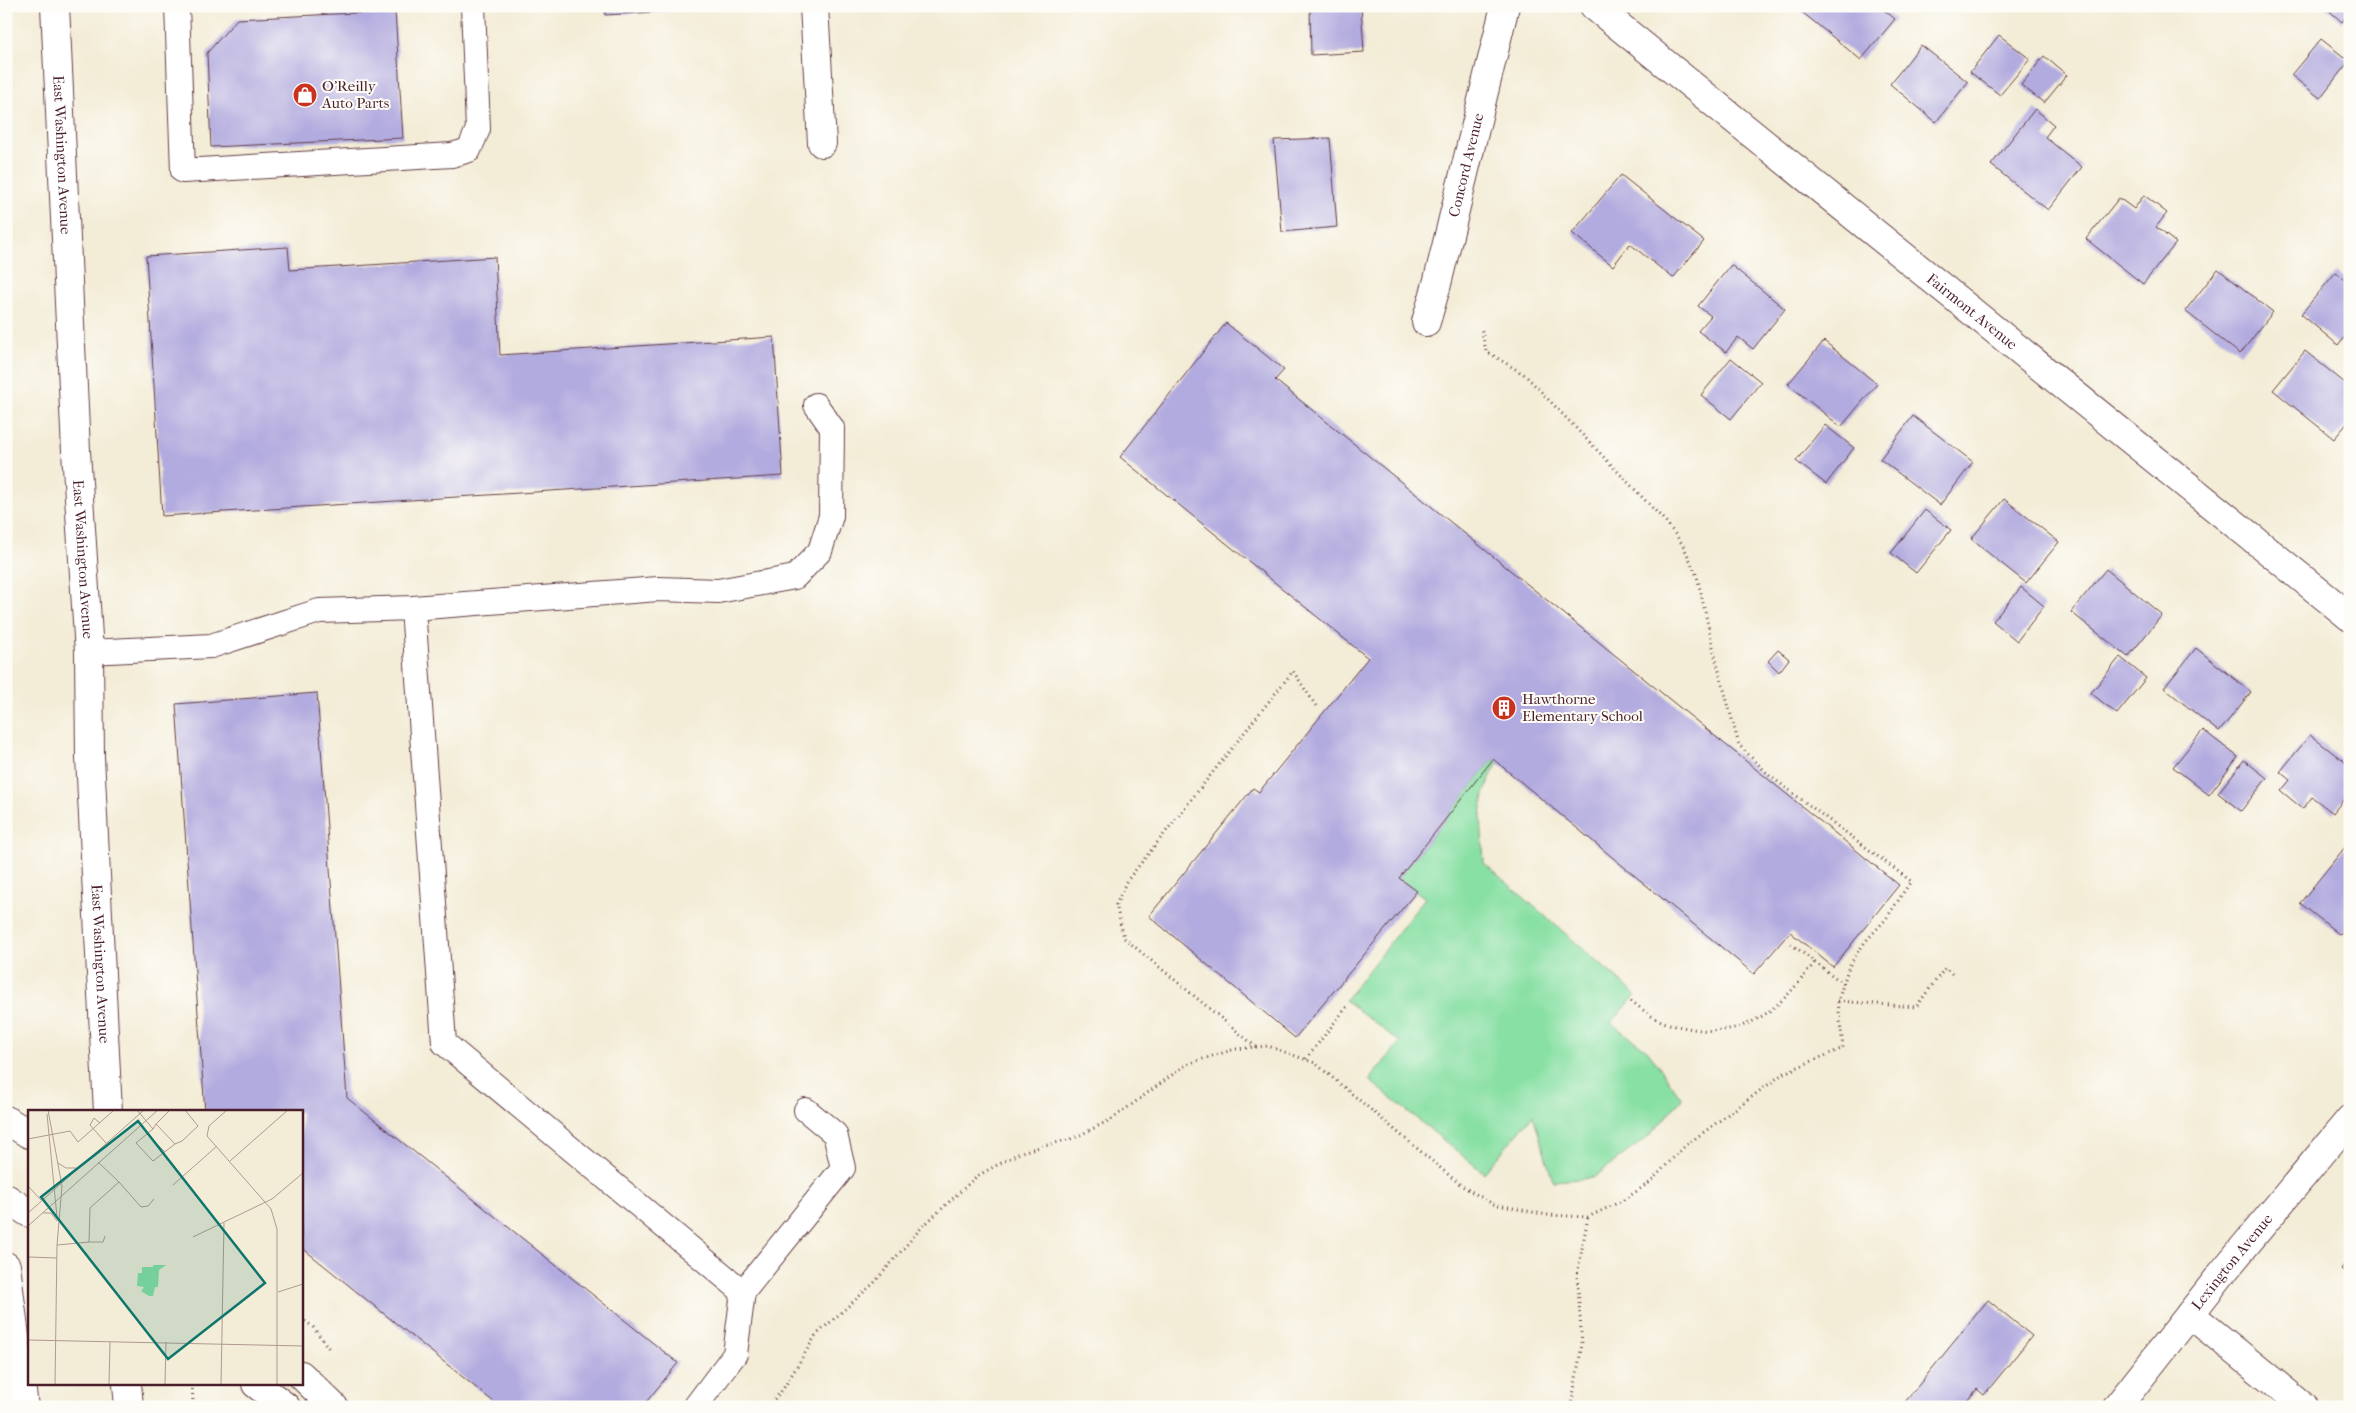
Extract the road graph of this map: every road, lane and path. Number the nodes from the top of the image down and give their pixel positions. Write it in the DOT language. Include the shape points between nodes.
graph roads {
  1 [pos="55,6"];
  2 [pos="177,6"];
  3 [pos="473,6"];
  4 [pos="814,6"];
  5 [pos="1505,6"];
  6 [pos="1594,6"];
  7 [pos="822,143"];
  8 [pos="1426,322"];
  9 [pos="1481,327"];
  10 [pos="816,405"];
  11 [pos="412,608"];
  12 [pos="2350,617"];
  13 [pos="89,652"];
  14 [pos="1318,709"];
  15 [pos="1791,944"];
  16 [pos="1815,962"];
  17 [pos="1952,974"];
  18 [pos="1844,984"];
  19 [pos="1631,1001"];
  20 [pos="1838,1002"];
  21 [pos="1349,1004"];
  22 [pos="1256,1047"];
  23 [pos="1306,1060"];
  24 [pos="108,1110"];
  25 [pos="806,1110"];
  26 [pos="2350,1119"];
  27 [pos="6,1120"];
  28 [pos="28,1133"];
  29 [pos="6,1198"];
  30 [pos="28,1212"];
  31 [pos="1588,1217"];
  32 [pos="6,1266"];
  33 [pos="743,1292"];
  34 [pos="2190,1314"];
  35 [pos="302,1319"];
  36 [pos="331,1350"];
  37 [pos="302,1376"];
  38 [pos="126,1386"];
  39 [pos="192,1386"];
  40 [pos="259,1386"];
  41 [pos="193,1402"];
  42 [pos="24,1407"];
  43 [pos="129,1407"];
  44 [pos="286,1407"];
  45 [pos="334,1407"];
  46 [pos="694,1407"];
  47 [pos="768,1407"];
  48 [pos="1571,1407"];
  49 [pos="2118,1407"];
  50 [pos="2304,1407"];
  1 -- 13 [label="street, East Washington Avenue"];
  2 -- 3 [label="lane" via="183,171 452,156 469,150 478,128"];
  4 -- 7 [label="street"];
  5 -- 8 [label="street, Concord Avenue"];
  6 -- 12 [label="street, Fairmont Avenue"];
  9 -- 18 [label="path" via="1486,351 1525,375 1666,522 1683,545 1697,576 1739,745 1770,776 1911,881 1886,918 1864,942 1849,966"];
  10 -- 11 [label="lane" via="832,428 832,516 820,551 794,577 718,591 658,589"];
  11 -- 13 [label="lane" via="318,611 212,646"];
  11 -- 33 [label="lane" via="444,1043"];
  13 -- 24 [label="street, East Washington Avenue" via="90,757"];
  14 -- 22 [label="path" via="1293,670 1126,882 1116,906 1124,938"];
  15 -- 16 [label="path"];
  16 -- 18 [label="path"];
  16 -- 19 [label="path" via="1790,995 1769,1012 1746,1026 1725,1031 1705,1031 1659,1020"];
  17 -- 20 [label="path" via="1945,968 1916,1007"];
  18 -- 20 [label="path"];
  20 -- 31 [label="path" via="1843,1048 1784,1073 1685,1146 1649,1183 1622,1201"];
  21 -- 23 [label="path"];
  22 -- 23 [label="path" via="1268,1046"];
  22 -- 47 [label="path" via="1235,1049 1187,1064 1112,1119 1074,1138 1021,1152 977,1176 921,1228 874,1283 816,1335"];
  23 -- 31 [label="path" via="1315,1063 1462,1186 1492,1204 1547,1215"];
  25 -- 33 [label="lane" via="835,1134 843,1168"];
  26 -- 34 [label="street, Lexington Avenue"];
  27 -- 28 [label="street"];
  29 -- 30 [label="street"];
  31 -- 48 [label="path" via="1578,1275 1582,1344"];
  32 -- 42 [label="street"];
  33 -- 46 [label="lane" via="735,1354"];
  34 -- 49 [label="street, Lexington Avenue"];
  34 -- 50 [label="street"];
  35 -- 36 [label="path"];
  37 -- 45 [label="street"];
  38 -- 43 [label="street"];
  39 -- 41 [label="path"];
  40 -- 44 [label="street"];
}
